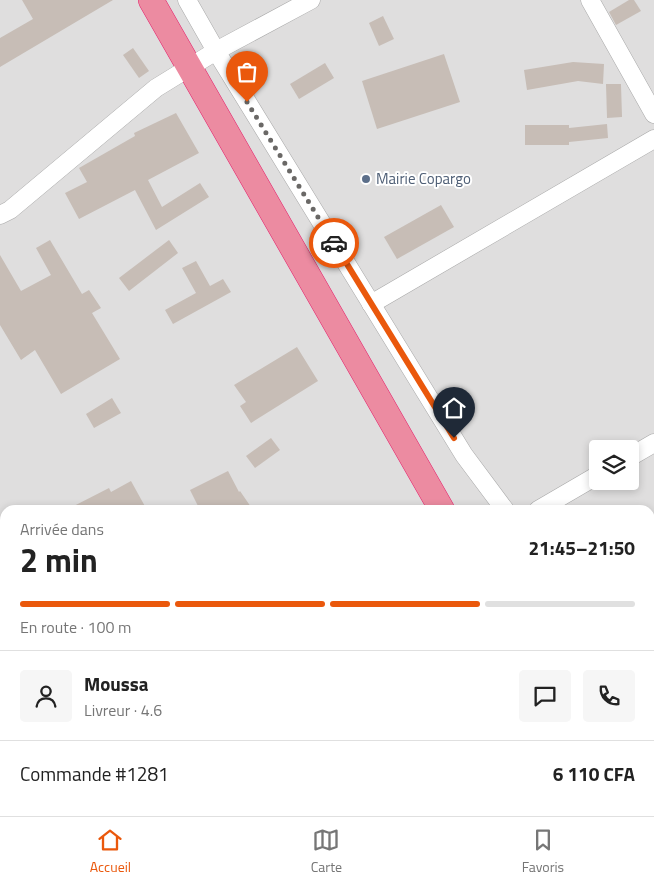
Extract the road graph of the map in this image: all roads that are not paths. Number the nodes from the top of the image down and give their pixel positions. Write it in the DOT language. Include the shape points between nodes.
graph roads {
  1 [pos="151,0"];
  2 [pos="187,0"];
  3 [pos="311,0"];
  4 [pos="590,0"];
  5 [pos="216,51"];
  6 [pos="189,67"];
  7 [pos="654,114"];
  8 [pos="654,139"];
  9 [pos="0,215"];
  10 [pos="371,304"];
  11 [pos="654,443"];
  12 [pos="639,452"];
  13 [pos="589,480"];
  14 [pos="439,505"];
  15 [pos="501,505"];
  16 [pos="547,505"];
  1 -- 6 [label="highway"];
  2 -- 5 [label="street"];
  3 -- 5 [label="street"];
  4 -- 7 [label="street"];
  5 -- 6 [label="street"];
  5 -- 10 [label="street"];
  6 -- 9 [label="street" via="156,88"];
  6 -- 14 [label="highway"];
  8 -- 10 [label="street"];
  10 -- 15 [label="street" via="464,454"];
  11 -- 12 [label="street"];
  13 -- 16 [label="street"];
}
